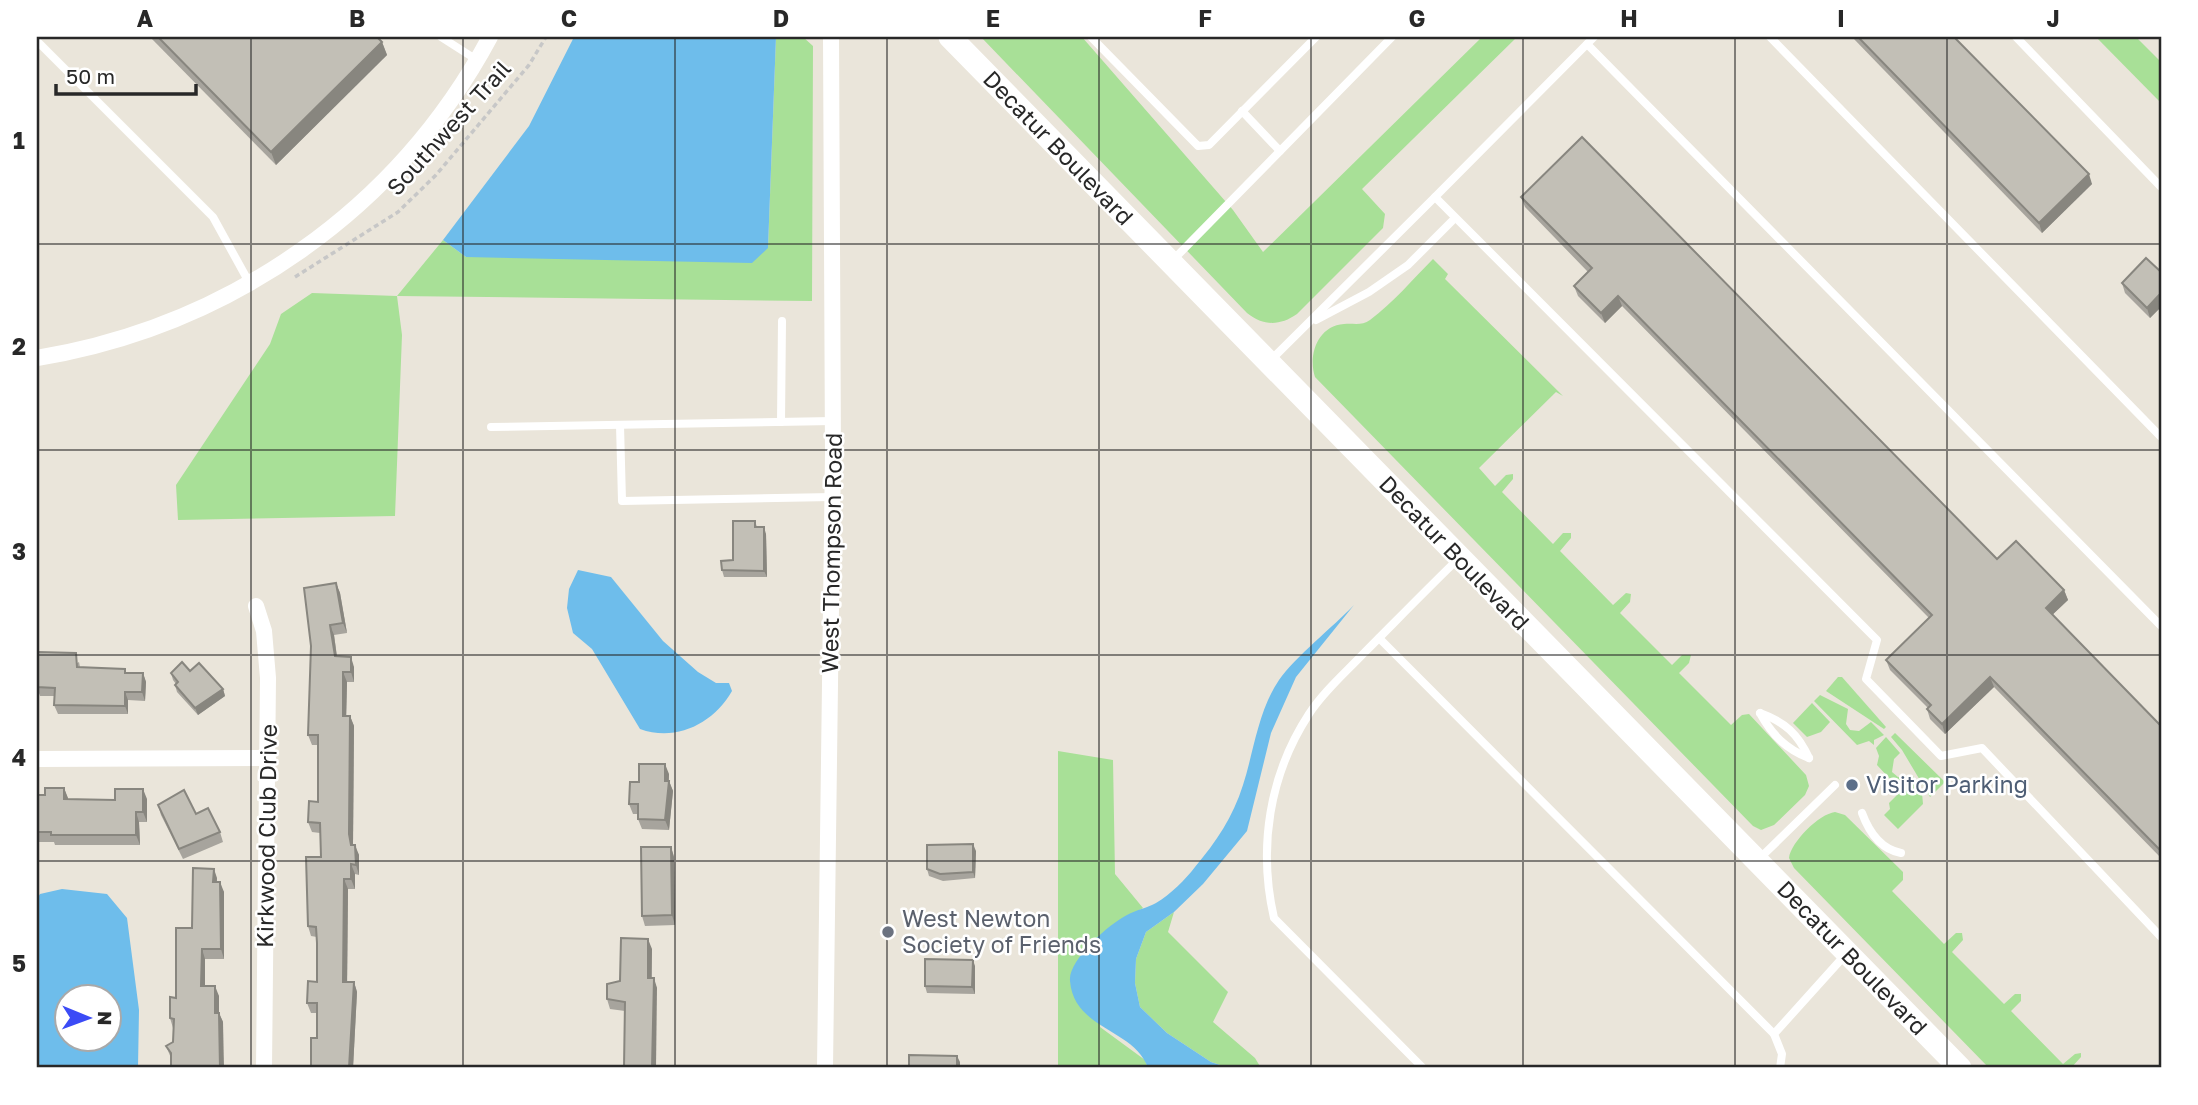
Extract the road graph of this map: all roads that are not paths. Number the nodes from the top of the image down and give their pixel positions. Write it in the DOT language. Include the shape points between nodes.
graph roads {
  1 [pos="441,37"];
  2 [pos="490,37"];
  3 [pos="831,37"];
  4 [pos="950,37"];
  5 [pos="1091,37"];
  6 [pos="1316,37"];
  7 [pos="1392,37"];
  8 [pos="1594,37"];
  9 [pos="1770,37"];
  10 [pos="2016,37"];
  11 [pos="37,41"];
  12 [pos="1587,44"];
  13 [pos="477,60"];
  14 [pos="1242,111"];
  15 [pos="1280,151"];
  16 [pos="2161,187"];
  17 [pos="1435,197"];
  18 [pos="1455,218"];
  19 [pos="1170,263"];
  20 [pos="250,284"];
  21 [pos="782,321"];
  22 [pos="1307,325"];
  23 [pos="37,358"];
  24 [pos="1268,363"];
  25 [pos="780,422"];
  26 [pos="833,422"];
  27 [pos="620,425"];
  28 [pos="491,428"];
  29 [pos="2161,437"];
  30 [pos="833,497"];
  31 [pos="1459,558"];
  32 [pos="256,606"];
  33 [pos="2161,626"];
  34 [pos="1379,638"];
  35 [pos="1760,713"];
  36 [pos="37,758"];
  37 [pos="268,758"];
  38 [pos="1835,785"];
  39 [pos="1862,813"];
  40 [pos="1900,853"];
  41 [pos="1757,861"];
  42 [pos="2161,937"];
  43 [pos="1847,953"];
  44 [pos="1774,1034"];
  45 [pos="264,1068"];
  46 [pos="825,1068"];
  47 [pos="1423,1068"];
  48 [pos="1780,1068"];
  49 [pos="1960,1068"];
  1 -- 13 [label="lane"];
  2 -- 13 [label="street"];
  3 -- 26 [label="street, West Thompson Road"];
  4 -- 19 [label="street, Decatur Boulevard"];
  5 -- 14 [label="lane" via="1198,146 1209,145"];
  6 -- 14 [label="lane"];
  7 -- 15 [label="lane"];
  8 -- 12 [label="lane"];
  9 -- 29 [label="lane"];
  10 -- 16 [label="lane"];
  11 -- 20 [label="lane" via="213,217"];
  12 -- 17 [label="lane"];
  12 -- 33 [label="lane"];
  13 -- 20 [label="street" via="422,140 372,194 304,250"];
  14 -- 15 [label="lane"];
  15 -- 19 [label="lane"];
  17 -- 18 [label="lane"];
  17 -- 22 [label="lane"];
  18 -- 22 [label="lane" via="1408,265"];
  18 -- 42 [label="lane" via="1877,640 1866,679 1941,756 1982,748"];
  19 -- 24 [label="street, Decatur Boulevard"];
  20 -- 23 [label="street" via="146,331"];
  21 -- 25 [label="lane"];
  22 -- 24 [label="lane"];
  24 -- 31 [label="street, Decatur Boulevard"];
  25 -- 26 [label="lane"];
  25 -- 27 [label="lane"];
  26 -- 30 [label="street, West Thompson Road"];
  27 -- 28 [label="lane"];
  27 -- 30 [label="lane" via="622,501"];
  30 -- 46 [label="street, West Thompson Road"];
  31 -- 34 [label="lane"];
  31 -- 41 [label="street, Decatur Boulevard"];
  32 -- 37 [label="street, Kirkwood Club Drive" via="266,648"];
  34 -- 44 [label="lane"];
  34 -- 47 [label="lane" via="1309,713 1296,738 1271,805 1265,838 1266,885 1274,918"];
  35 -- 35 [label="lane" via="1770,731 1791,751 1809,758 1801,740 1781,720"];
  36 -- 37 [label="street"];
  37 -- 45 [label="street, Kirkwood Club Drive"];
  38 -- 41 [label="lane"];
  39 -- 40 [label="lane" via="1869,831 1889,851"];
  41 -- 43 [label="street, Decatur Boulevard"];
  43 -- 44 [label="lane"];
  43 -- 49 [label="street, Decatur Boulevard"];
  44 -- 48 [label="lane" via="1782,1054"];
}
